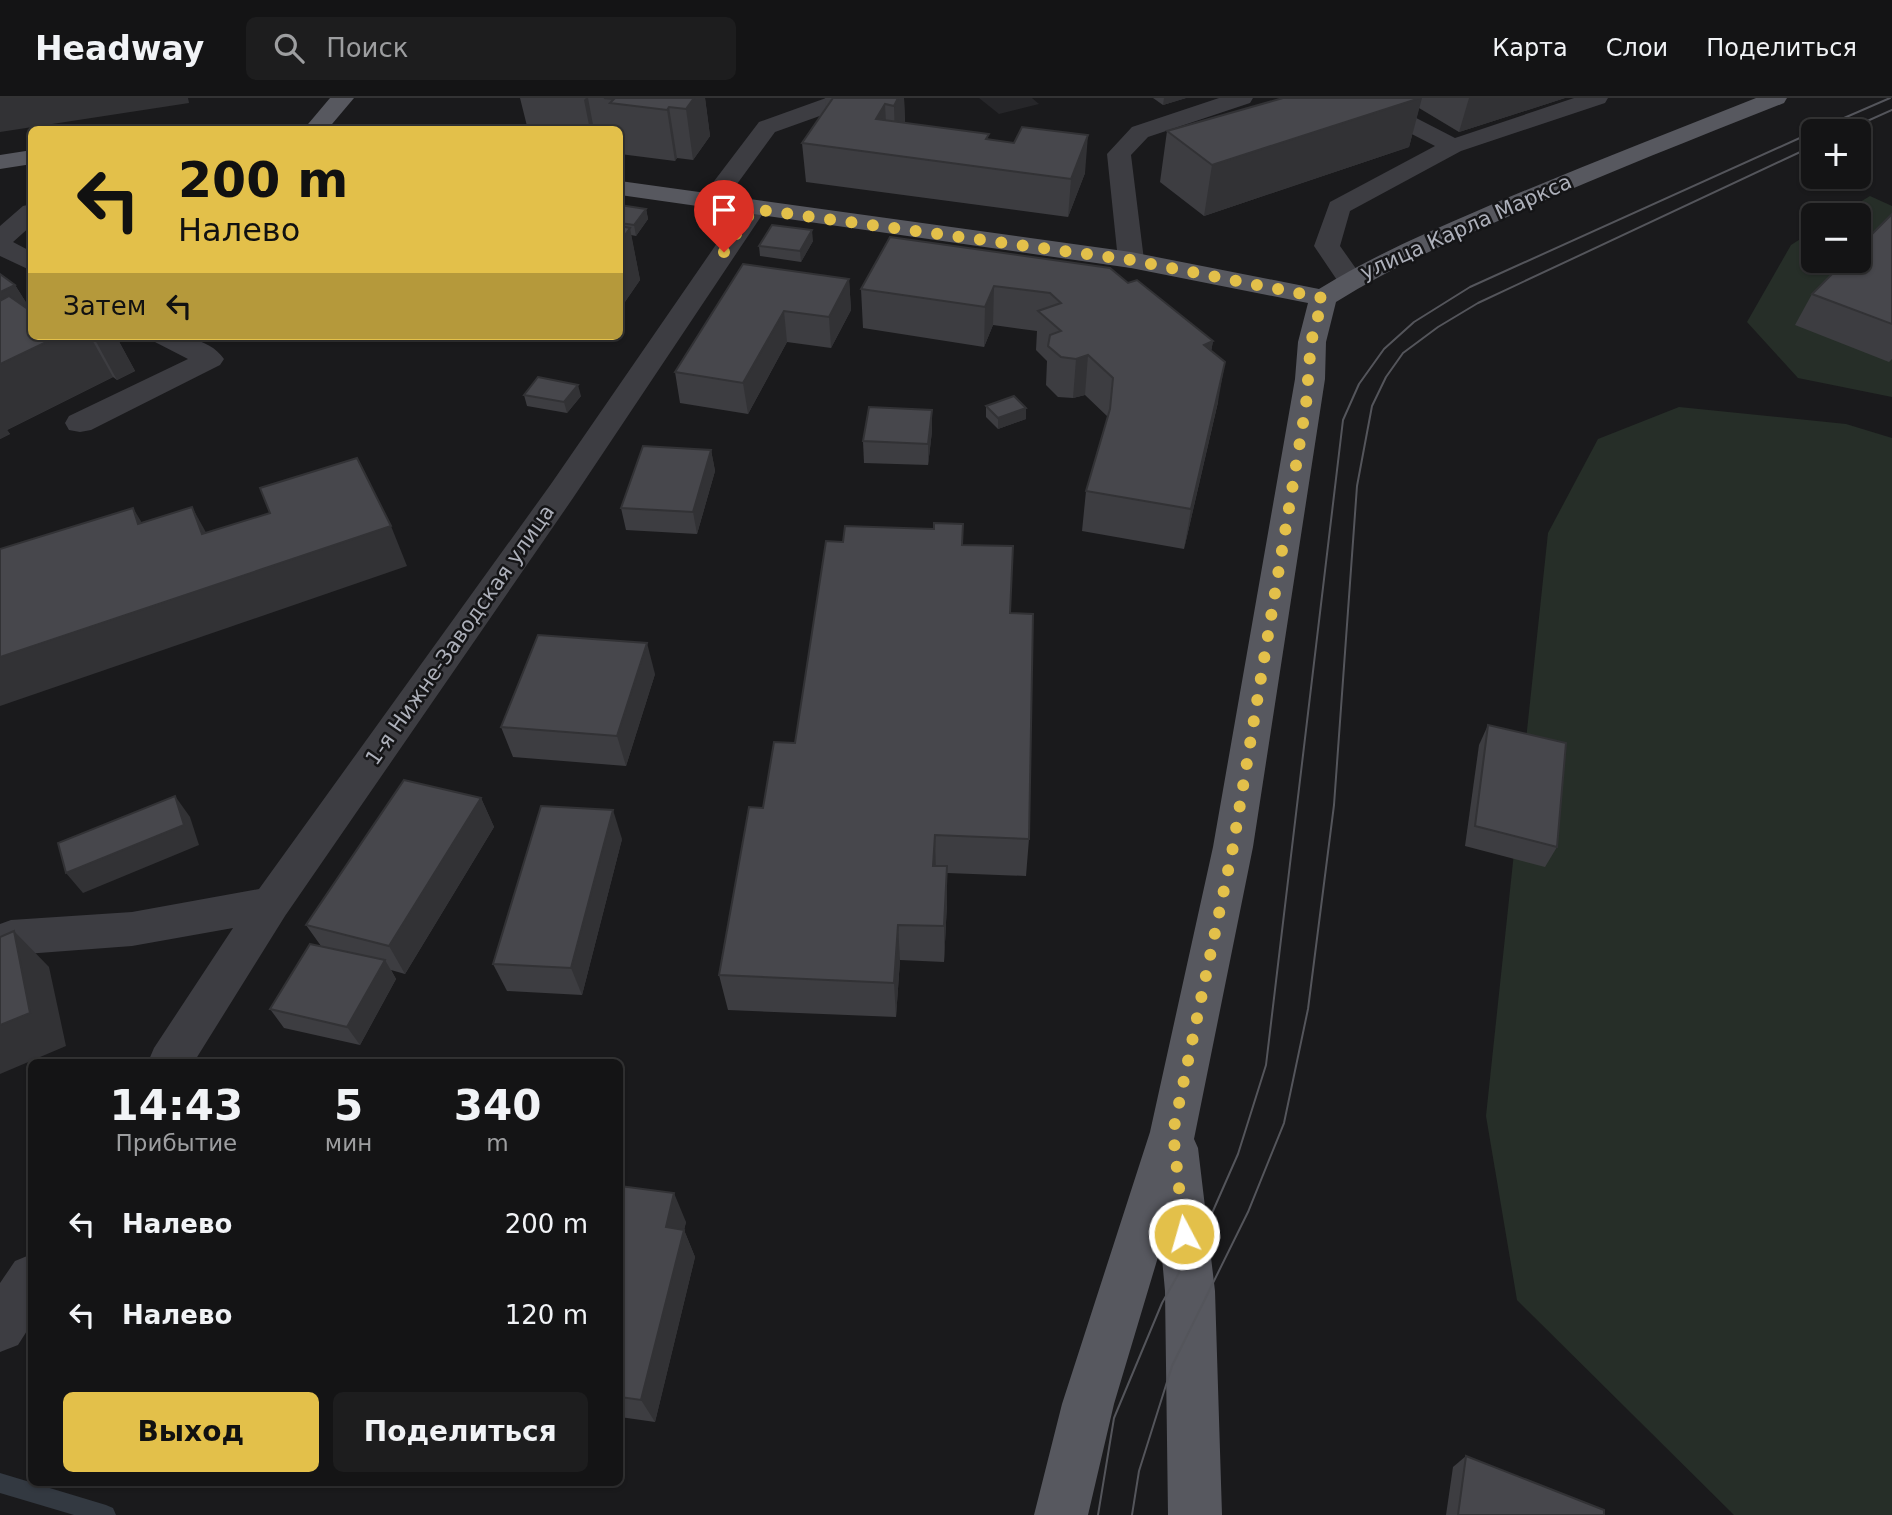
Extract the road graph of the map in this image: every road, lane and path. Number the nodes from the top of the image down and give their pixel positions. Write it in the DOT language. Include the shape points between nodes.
graph roads {
  1 [pos="343,98"];
  2 [pos="848,98"];
  3 [pos="1242,98"];
  4 [pos="1597,98"];
  5 [pos="1776,98"];
  6 [pos="1381,109"];
  7 [pos="318,126"];
  8 [pos="1453,146"];
  9 [pos="28,158"];
  10 [pos="0,162"];
  11 [pos="623,188"];
  12 [pos="712,201"];
  13 [pos="753,209"];
  14 [pos="28,215"];
  15 [pos="0,243"];
  16 [pos="28,260"];
  17 [pos="1131,260"];
  18 [pos="1337,289"];
  19 [pos="173,340"];
  20 [pos="80,423"];
  21 [pos="271,904"];
  22 [pos="0,942"];
  23 [pos="172,1059"];
  24 [pos="1173,1132"];
  25 [pos="28,1284"];
  26 [pos="0,1327"];
  27 [pos="1061,1515"];
  28 [pos="1195,1515"];
  1 -- 7 [label="main road"];
  2 -- 12 [label="street" via="767,127"];
  3 -- 17 [label="street" via="1140,132 1119,154"];
  4 -- 8 [label="street"];
  5 -- 18 [label="main road, улица Карла Маркса" via="1551,187 1405,252"];
  6 -- 8 [label="street"];
  8 -- 18 [label="street" via="1339,207 1328,246"];
  9 -- 10 [label="main road"];
  11 -- 12 [label="main road"];
  12 -- 13 [label="main road"];
  13 -- 17 [label="main road"];
  13 -- 21 [label="street, 1-я Нижне-Заводская улица" via="562,491"];
  14 -- 15 [label="street"];
  15 -- 16 [label="street"];
  17 -- 18 [label="main road"];
  18 -- 24 [label="main road" via="1311,342 1306,405 1233,847"];
  19 -- 20 [label="street" via="210,359"];
  21 -- 22 [label="street" via="132,929"];
  21 -- 23 [label="street, 1-я Нижне-Заводская улица"];
  24 -- 27 [label="main road" via="1088,1404"];
  24 -- 28 [label="main road" via="1190,1291"];
  25 -- 26 [label="street"];
}
